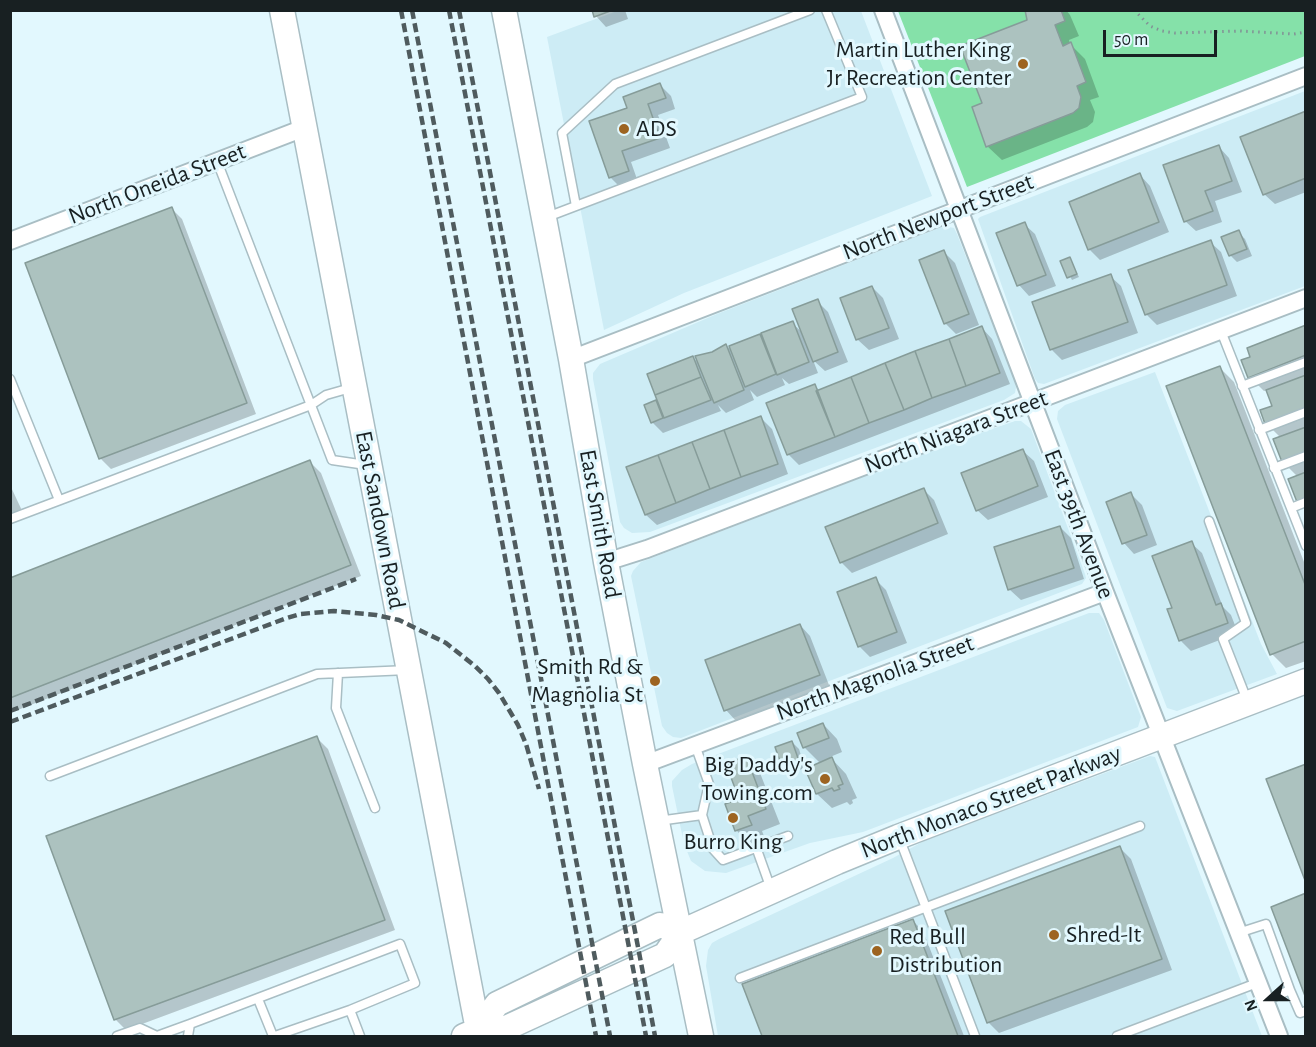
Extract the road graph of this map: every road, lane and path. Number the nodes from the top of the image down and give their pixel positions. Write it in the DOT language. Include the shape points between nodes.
graph roads {
  1 [pos="282,10"];
  2 [pos="504,10"];
  3 [pos="810,10"];
  4 [pos="826,10"];
  5 [pos="883,10"];
  6 [pos="1134,10"];
  7 [pos="1305,32"];
  8 [pos="1305,76"];
  9 [pos="304,128"];
  10 [pos="217,161"];
  11 [pos="576,206"];
  12 [pos="959,208"];
  13 [pos="544,218"];
  14 [pos="10,241"];
  15 [pos="1305,298"];
  16 [pos="1221,331"];
  17 [pos="571,359"];
  18 [pos="1305,362"];
  19 [pos="10,379"];
  20 [pos="1242,386"];
  21 [pos="354,387"];
  22 [pos="1033,402"];
  23 [pos="311,405"];
  24 [pos="1305,412"];
  25 [pos="1259,430"];
  26 [pos="1305,456"];
  27 [pos="369,466"];
  28 [pos="1274,468"];
  29 [pos="59,500"];
  30 [pos="1305,502"];
  31 [pos="1291,508"];
  32 [pos="10,519"];
  33 [pos="1209,521"];
  34 [pos="1305,546"];
  35 [pos="606,562"];
  36 [pos="1105,592"];
  37 [pos="408,670"];
  38 [pos="338,673"];
  39 [pos="1305,681"];
  40 [pos="1248,703"];
  41 [pos="1161,736"];
  42 [pos="695,745"];
  43 [pos="645,764"];
  44 [pos="51,776"];
  45 [pos="375,808"];
  46 [pos="702,815"];
  47 [pos="657,821"];
  48 [pos="1140,826"];
  49 [pos="788,836"];
  50 [pos="898,837"];
  51 [pos="756,848"];
  52 [pos="772,891"];
  53 [pos="925,907"];
  54 [pos="681,932"];
  55 [pos="1238,933"];
  56 [pos="740,978"];
  57 [pos="1257,983"];
  58 [pos="1290,990"];
  59 [pos="258,999"];
  60 [pos="1265,1001"];
  61 [pos="350,1010"];
  62 [pos="1305,1011"];
  63 [pos="190,1024"];
  64 [pos="474,1034"];
  65 [pos="117,1036"];
  66 [pos="188,1036"];
  67 [pos="274,1036"];
  68 [pos="360,1036"];
  69 [pos="701,1036"];
  70 [pos="975,1036"];
  71 [pos="1118,1036"];
  72 [pos="1279,1036"];
  1 -- 9 [label="street, East Sandown Road"];
  2 -- 13 [label="street, East Smith Road"];
  3 -- 11 [label="lane" via="615,84 562,133"];
  4 -- 11 [label="lane" via="862,97"];
  5 -- 12 [label="street, East 39th Avenue"];
  6 -- 7 [label="path" via="1150,26 1175,33"];
  8 -- 12 [label="street, North Newport Street"];
  9 -- 10 [label="street, North Oneida Street"];
  9 -- 21 [label="street, East Sandown Road"];
  10 -- 14 [label="street, North Oneida Street"];
  10 -- 23 [label="lane"];
  11 -- 13 [label="lane"];
  12 -- 17 [label="street, North Newport Street"];
  12 -- 22 [label="street, East 39th Avenue"];
  13 -- 17 [label="street, East Smith Road"];
  15 -- 16 [label="street, North Niagara Street"];
  16 -- 20 [label="lane"];
  16 -- 22 [label="street, North Niagara Street"];
  17 -- 35 [label="street, East Smith Road"];
  18 -- 20 [label="lane"];
  19 -- 29 [label="lane"];
  20 -- 25 [label="lane"];
  21 -- 23 [label="lane" via="326,395"];
  21 -- 27 [label="street, East Sandown Road"];
  22 -- 35 [label="street, North Niagara Street"];
  22 -- 36 [label="street, East 39th Avenue"];
  23 -- 27 [label="lane" via="332,460"];
  23 -- 29 [label="lane"];
  24 -- 25 [label="lane"];
  25 -- 28 [label="lane"];
  26 -- 28 [label="lane"];
  27 -- 37 [label="street, East Sandown Road"];
  28 -- 31 [label="lane"];
  29 -- 32 [label="lane"];
  30 -- 31 [label="lane"];
  31 -- 34 [label="lane"];
  33 -- 40 [label="lane" via="1246,623 1223,639"];
  35 -- 43 [label="street, East Smith Road"];
  36 -- 41 [label="street, East 39th Avenue"];
  36 -- 42 [label="street, North Magnolia Street"];
  37 -- 38 [label="lane"];
  37 -- 64 [label="street, East Sandown Road"];
  38 -- 44 [label="lane" via="317,674"];
  38 -- 45 [label="lane" via="336,708"];
  39 -- 40 [label="street, North Monaco Street Parkway"];
  40 -- 41 [label="street, North Monaco Street Parkway"];
  41 -- 50 [label="street, North Monaco Street Parkway"];
  41 -- 55 [label="street, East 39th Avenue"];
  42 -- 43 [label="street, North Magnolia Street"];
  42 -- 46 [label="lane" via="709,784"];
  43 -- 47 [label="street, East Smith Road"];
  46 -- 47 [label="lane"];
  46 -- 51 [label="lane" via="713,849 723,860"];
  47 -- 54 [label="street, East Smith Road"];
  48 -- 53 [label="lane"];
  49 -- 51 [label="lane"];
  50 -- 52 [label="street, North Monaco Street Parkway"];
  50 -- 53 [label="lane"];
  51 -- 52 [label="lane"];
  52 -- 54 [label="street, North Monaco Street Parkway"];
  53 -- 56 [label="lane"];
  53 -- 70 [label="lane"];
  54 -- 64 [label="street" via="665,955 504,1029"];
  54 -- 69 [label="street, East Smith Road"];
  55 -- 57 [label="street, East 39th Avenue"];
  55 -- 58 [label="lane" via="1266,924"];
  57 -- 60 [label="street, East 39th Avenue"];
  57 -- 71 [label="lane"];
  58 -- 60 [label="lane"];
  58 -- 62 [label="lane" via="1300,1013"];
  59 -- 61 [label="lane" via="400,944 415,983"];
  59 -- 63 [label="lane"];
  59 -- 67 [label="lane"];
  60 -- 72 [label="street, East 39th Avenue"];
  61 -- 67 [label="lane"];
  61 -- 68 [label="lane"];
  63 -- 65 [label="lane" via="157,1036 140,1028"];
  63 -- 66 [label="lane"];
}
